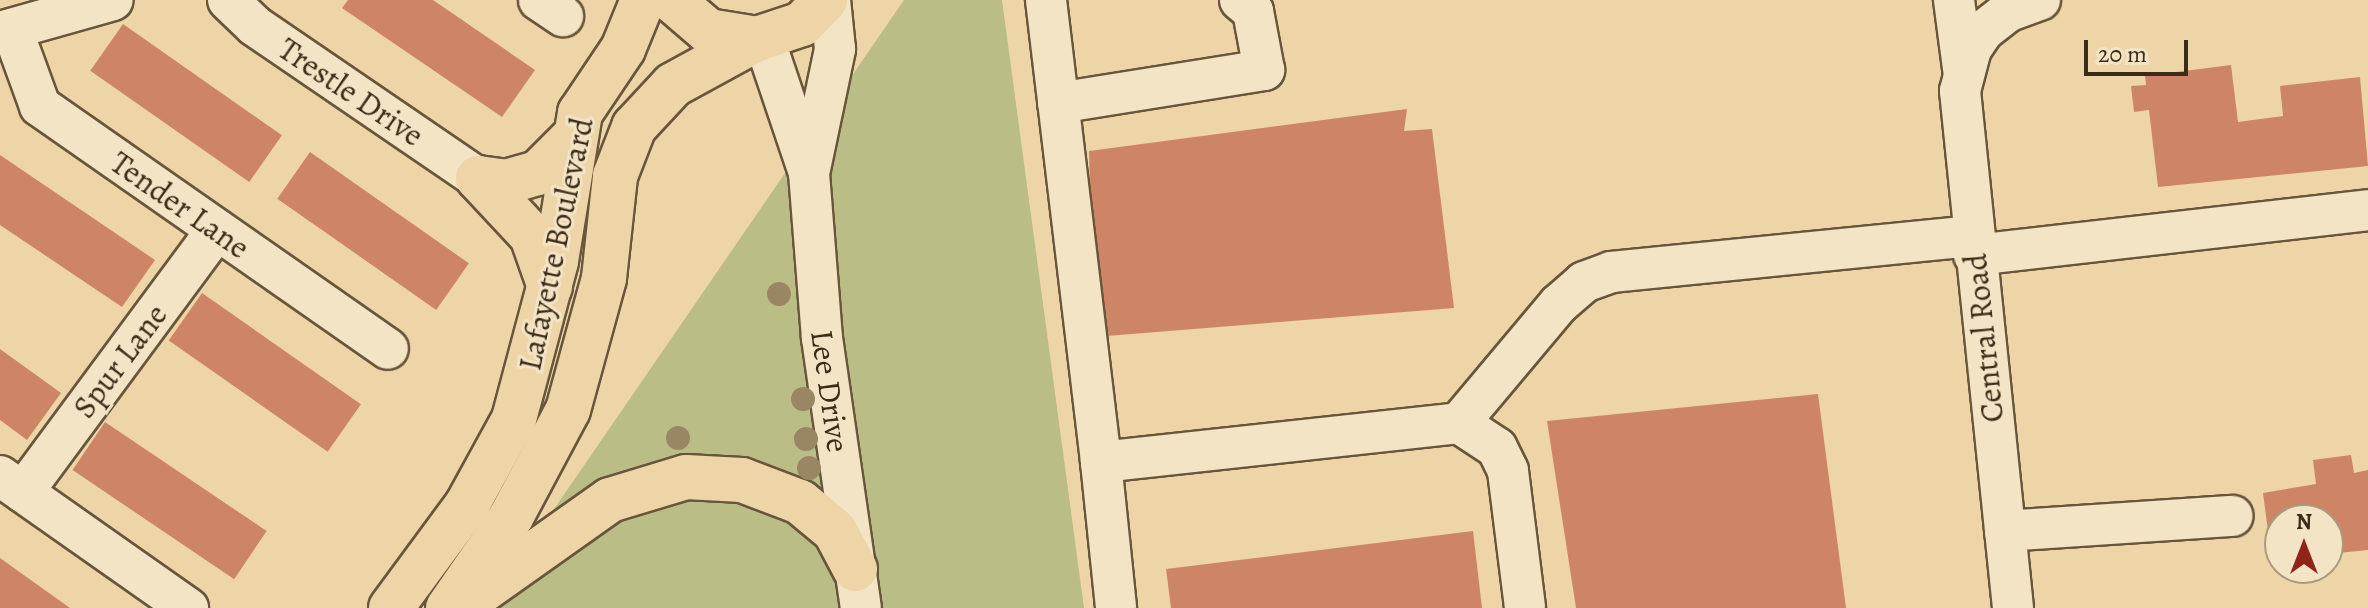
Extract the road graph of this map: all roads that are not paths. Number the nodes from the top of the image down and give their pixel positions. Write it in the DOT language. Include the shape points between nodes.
graph roads {
  1 [pos="113,0"];
  2 [pos="228,0"];
  3 [pos="643,0"];
  4 [pos="672,0"];
  5 [pos="828,0"];
  6 [pos="1046,0"];
  7 [pos="1240,0"];
  8 [pos="1954,0"];
  9 [pos="2040,0"];
  10 [pos="6,30"];
  11 [pos="760,39"];
  12 [pos="1963,68"];
  13 [pos="1058,103"];
  14 [pos="573,138"];
  15 [pos="809,173"];
  16 [pos="478,178"];
  17 [pos="2368,210"];
  18 [pos="217,230"];
  19 [pos="1974,246"];
  20 [pos="550,287"];
  21 [pos="388,349"];
  22 [pos="1459,423"];
  23 [pos="1101,462"];
  24 [pos="12,484"];
  25 [pos="2233,516"];
  26 [pos="2005,531"];
  27 [pos="858,589"];
  28 [pos="188,608"];
  29 [pos="391,608"];
  30 [pos="448,608"];
  31 [pos="457,608"];
  32 [pos="1116,608"];
  33 [pos="1525,608"];
  34 [pos="2013,608"];
  1 -- 10 [label="street"];
  2 -- 16 [label="street, Trestle Drive" via="255,26"];
  3 -- 14 [label="main road, Lafayette Boulevard" via="634,29 591,92"];
  4 -- 11 [label="main road" via="708,31"];
  5 -- 11 [label="main road, Lafayette Boulevard" via="802,24"];
  5 -- 15 [label="street" via="835,49"];
  6 -- 13 [label="street"];
  7 -- 13 [label="street" via="1253,11 1264,70"];
  8 -- 12 [label="street, Central Road"];
  9 -- 12 [label="street" via="2009,11 1983,31"];
  10 -- 18 [label="street, Tender Lane" via="40,106"];
  11 -- 15 [label="street"];
  11 -- 30 [label="main road, Lafayette Boulevard" via="673,85 634,127 615,176 604,278 568,410 511,517"];
  12 -- 19 [label="street, Central Road"];
  13 -- 23 [label="street"];
  14 -- 16 [label="main road" via="530,177"];
  14 -- 20 [label="main road, Lafayette Boulevard"];
  15 -- 27 [label="street, Lee Drive" via="822,338"];
  16 -- 20 [label="main road" via="532,236"];
  17 -- 19 [label="street"];
  18 -- 21 [label="street, Tender Lane"];
  18 -- 24 [label="street, Spur Lane"];
  19 -- 22 [label="street" via="1611,272 1584,282 1559,304"];
  19 -- 26 [label="street, Central Road"];
  20 -- 29 [label="main road, Lafayette Boulevard" via="514,419 467,505"];
  22 -- 23 [label="street"];
  22 -- 33 [label="street" via="1497,448 1508,471"];
  23 -- 32 [label="street"];
  24 -- 28 [label="street, Spur Lane"];
  25 -- 26 [label="street"];
  26 -- 34 [label="street, Central Road"];
  27 -- 31 [label="main road" via="835,531 800,502 742,480 686,477 610,500"];
}
